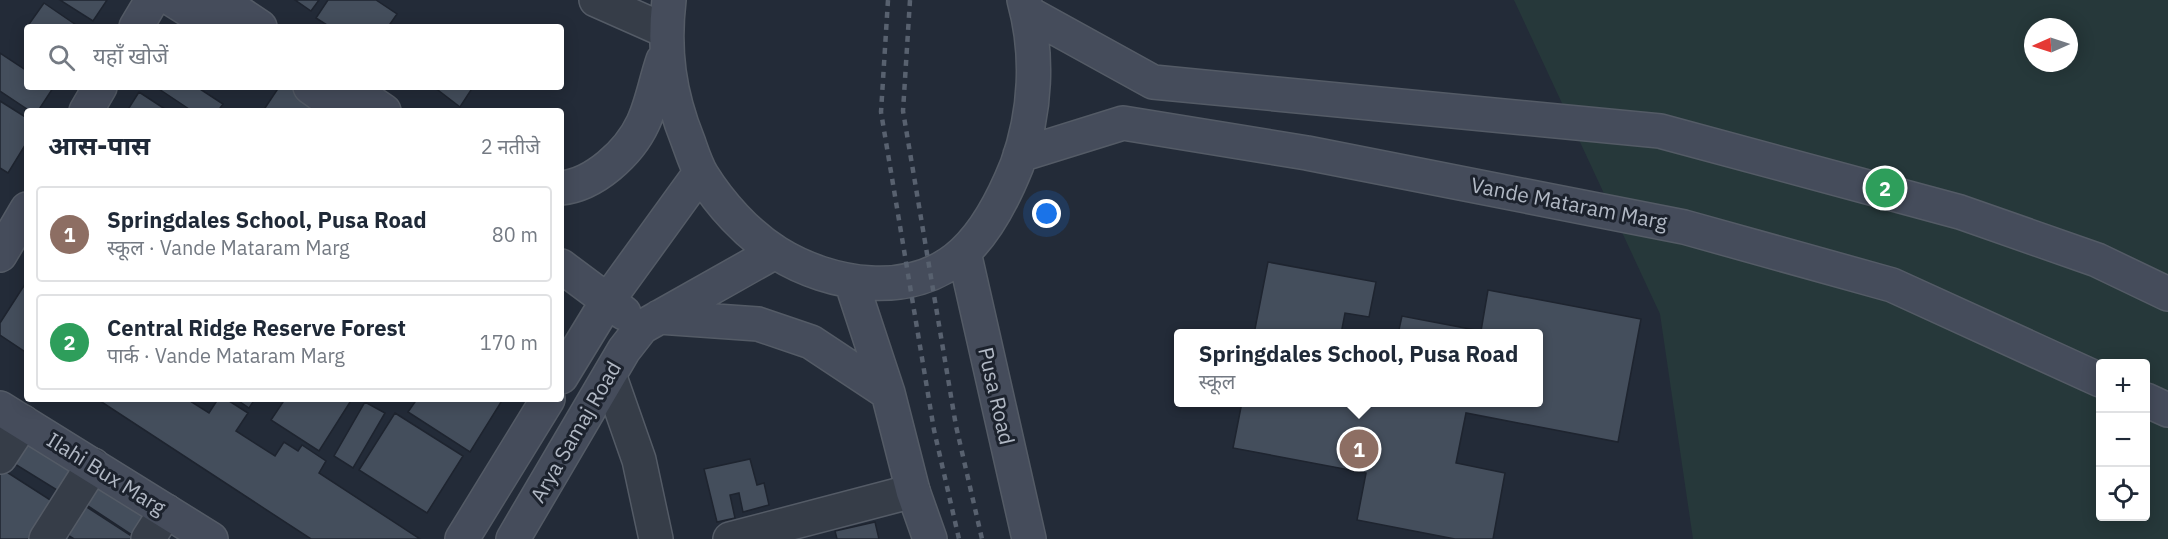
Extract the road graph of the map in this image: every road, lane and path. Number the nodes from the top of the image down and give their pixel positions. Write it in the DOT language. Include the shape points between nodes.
graph roads {
  1 [pos="152,0"];
  2 [pos="173,0"];
  3 [pos="220,0"];
  4 [pos="597,0"];
  5 [pos="1026,6"];
  6 [pos="138,24"];
  7 [pos="211,24"];
  8 [pos="256,24"];
  9 [pos="667,27"];
  10 [pos="98,90"];
  11 [pos="314,90"];
  12 [pos="353,90"];
  13 [pos="88,108"];
  14 [pos="340,108"];
  15 [pos="380,108"];
  16 [pos="1020,155"];
  17 [pos="700,173"];
  18 [pos="564,187"];
  19 [pos="24,214"];
  20 [pos="775,252"];
  21 [pos="964,252"];
  22 [pos="0,255"];
  23 [pos="564,267"];
  24 [pos="850,280"];
  25 [pos="617,290"];
  26 [pos="2168,294"];
  27 [pos="650,322"];
  28 [pos="564,372"];
  29 [pos="610,377"];
  30 [pos="2096,378"];
  31 [pos="888,393"];
  32 [pos="546,402"];
  33 [pos="2150,402"];
  34 [pos="2168,410"];
  35 [pos="11,415"];
  36 [pos="0,458"];
  37 [pos="93,465"];
  38 [pos="913,490"];
  39 [pos="166,511"];
  40 [pos="46,539"];
  41 [pos="148,539"];
  42 [pos="211,539"];
  43 [pos="462,539"];
  44 [pos="513,539"];
  45 [pos="656,539"];
  46 [pos="730,539"];
  47 [pos="930,539"];
  48 [pos="1029,539"];
  1 -- 6 [label="main road"];
  2 -- 7 [label="main road"];
  3 -- 8 [label="main road"];
  4 -- 9 [label="street"];
  5 -- 16 [label="main road" via="1034,74 1030,115"];
  5 -- 26 [label="main road" via="1153,82 1660,131 1960,212 2097,260"];
  9 -- 17 [label="main road" via="675,110"];
  9 -- 18 [label="main road" via="643,124 607,168 583,183"];
  10 -- 13 [label="main road"];
  11 -- 14 [label="main road"];
  12 -- 15 [label="main road"];
  16 -- 21 [label="main road" via="997,206"];
  16 -- 30 [label="main road, Vande Mataram Marg" via="1123,123 1307,153 1684,227 1892,285"];
  17 -- 20 [label="main road" via="731,213"];
  17 -- 25 [label="main road"];
  19 -- 22 [label="main road"];
  20 -- 24 [label="main road"];
  20 -- 27 [label="main road"];
  21 -- 24 [label="main road" via="938,270 915,279 883,284"];
  21 -- 48 [label="main road, Pusa Road"];
  23 -- 25 [label="main road"];
  24 -- 31 [label="main road"];
  25 -- 27 [label="main road"];
  25 -- 28 [label="main road"];
  27 -- 29 [label="main road, Arya Samaj Road" via="624,350"];
  27 -- 31 [label="main road" via="758,324 811,342"];
  29 -- 44 [label="main road, Arya Samaj Road"];
  29 -- 45 [label="street" via="639,460"];
  31 -- 38 [label="main road"];
  32 -- 43 [label="main road"];
  33 -- 34 [label="main road"];
  35 -- 36 [label="street"];
  35 -- 37 [label="main road, Ilahi Bux Marg"];
  37 -- 39 [label="main road, Ilahi Bux Marg"];
  37 -- 40 [label="street"];
  38 -- 46 [label="street"];
  38 -- 47 [label="main road"];
  39 -- 41 [label="street"];
  39 -- 42 [label="main road, Ilahi Bux Marg"];
}
